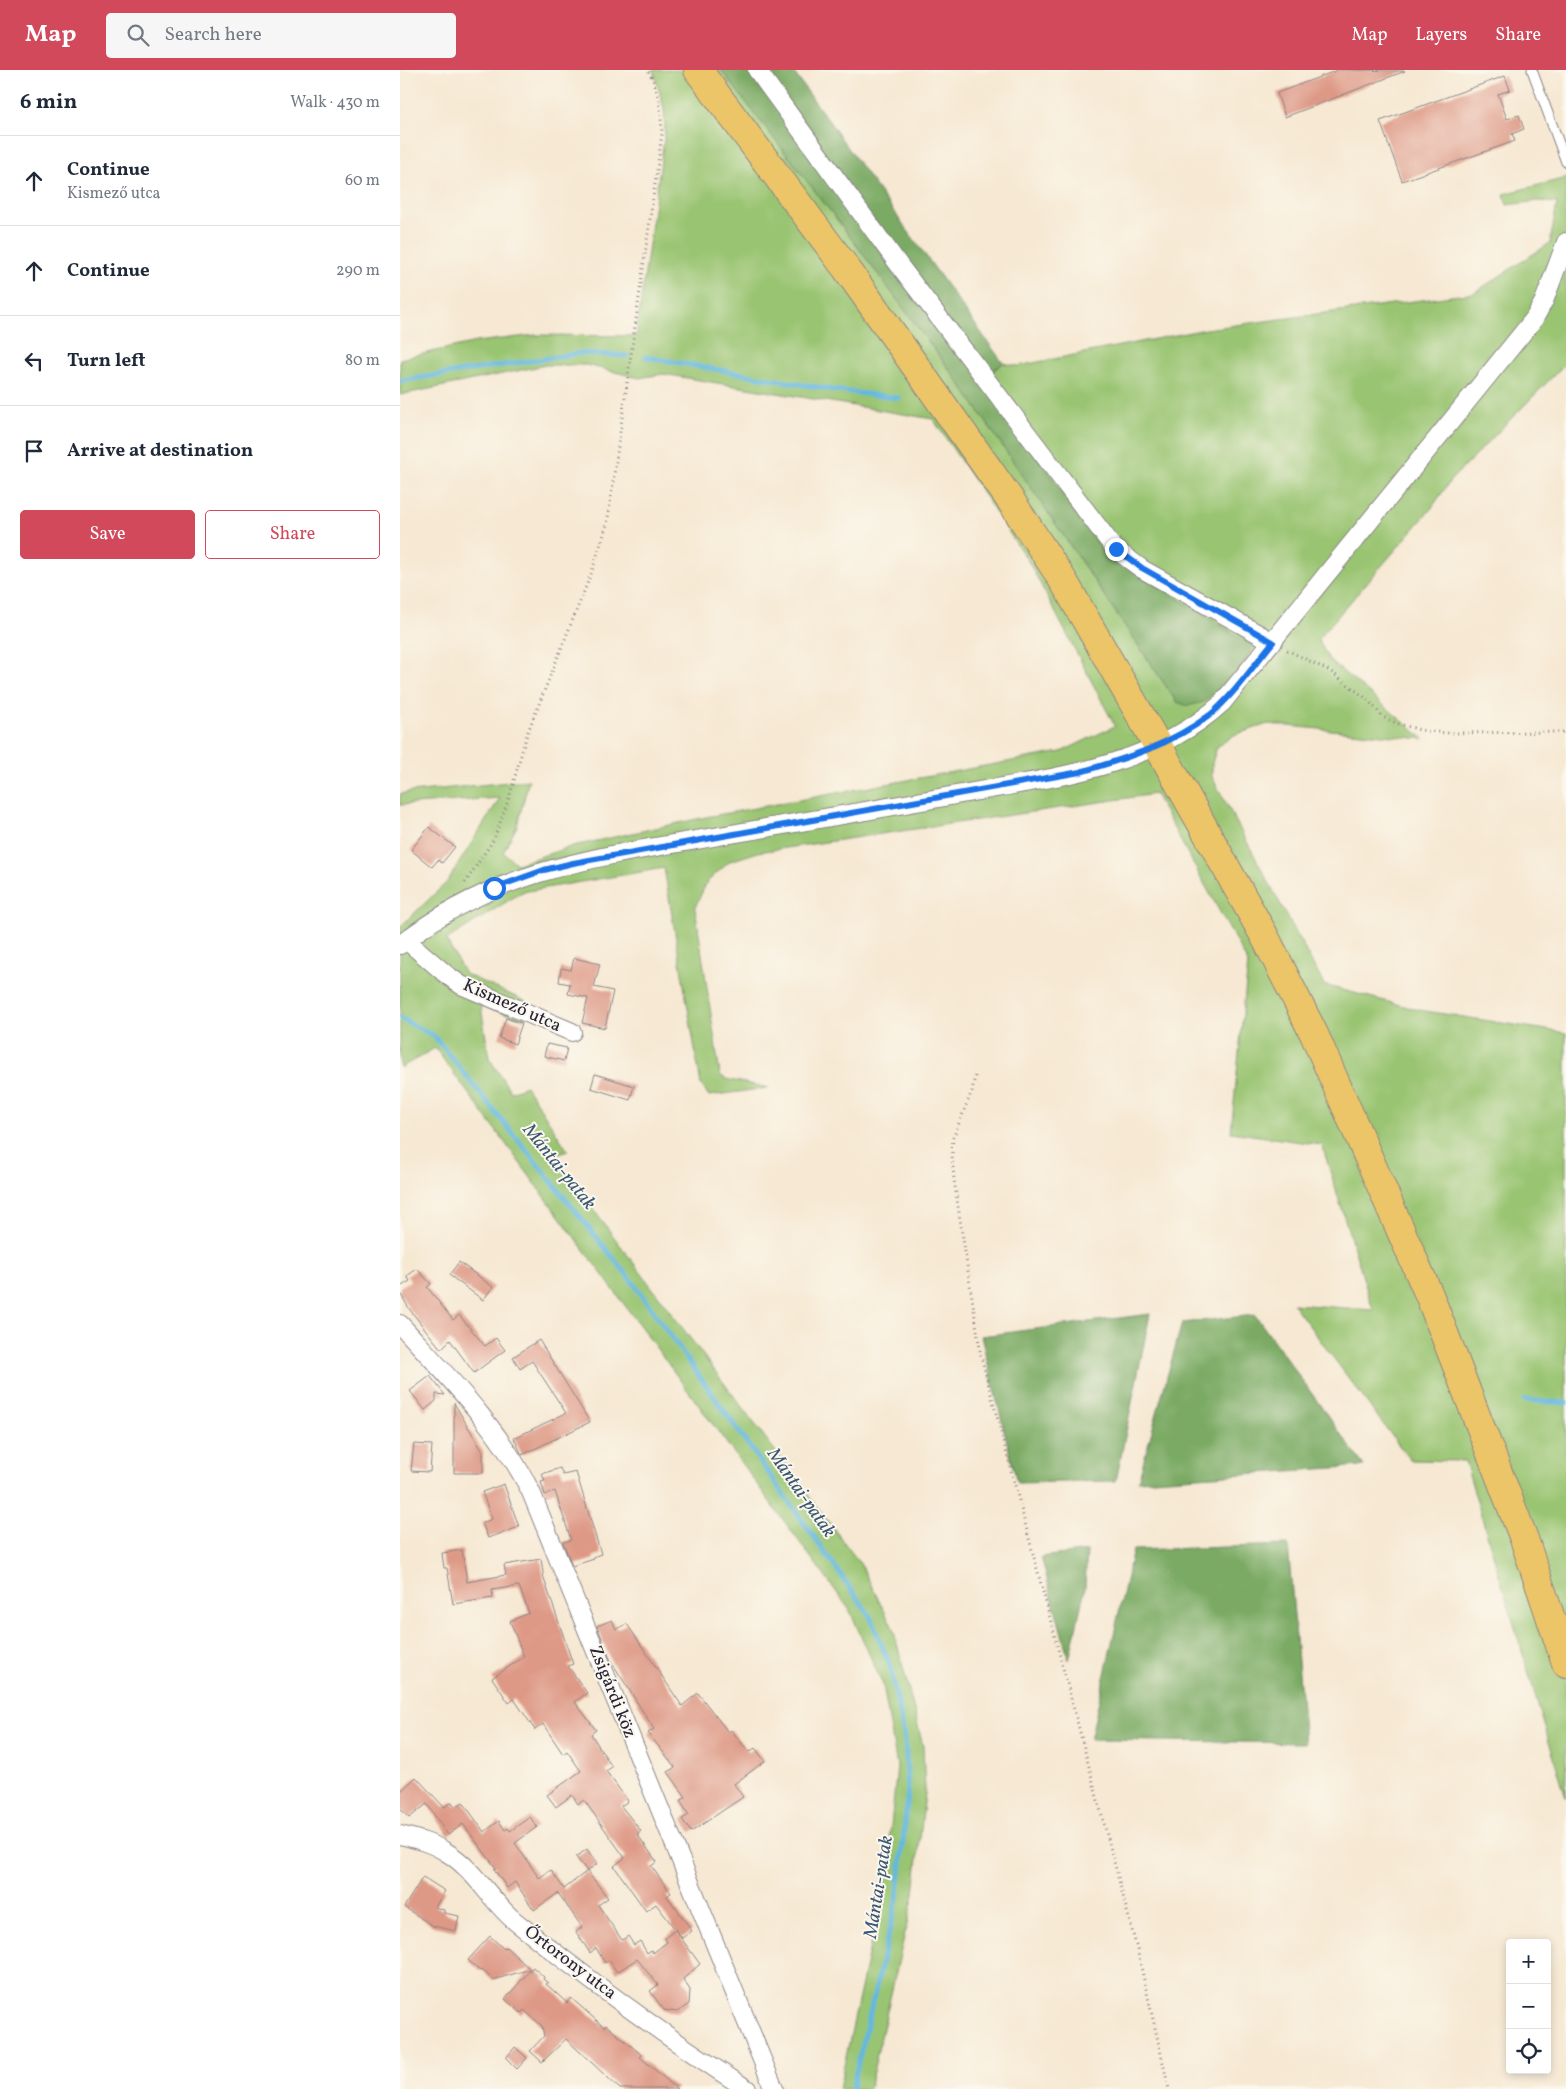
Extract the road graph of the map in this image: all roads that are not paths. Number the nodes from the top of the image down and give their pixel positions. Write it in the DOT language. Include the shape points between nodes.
graph roads {
  1 [pos="698,70"];
  2 [pos="758,70"];
  3 [pos="1532,70"];
  4 [pos="1566,162"];
  5 [pos="1566,242"];
  6 [pos="1273,642"];
  7 [pos="1158,746"];
  8 [pos="403,942"];
  9 [pos="572,1032"];
  10 [pos="400,1324"];
  11 [pos="1566,1663"];
  12 [pos="400,1835"];
  13 [pos="747,2089"];
  14 [pos="774,2089"];
  1 -- 7 [label="main road" via="846,268 1011,501 1064,582"];
  2 -- 6 [label="street" via="899,265 1116,549 1142,568"];
  3 -- 4 [label="lane"];
  5 -- 6 [label="street, Kismező utca" via="1534,319"];
  6 -- 7 [label="street, Kismező utca" via="1210,714"];
  7 -- 8 [label="street, Kismező utca" via="1099,767 1045,780 544,870 494,888 453,909"];
  7 -- 11 [label="main road" via="1265,937 1314,1034 1430,1297 1524,1540"];
  8 -- 9 [label="street, Kismező utca" via="461,985"];
  10 -- 14 [label="street, Zsigárdi köz" via="503,1445 531,1492"];
  12 -- 13 [label="street, Őrtorony utca" via="446,1852 470,1872 514,1920 669,2038"];
}
